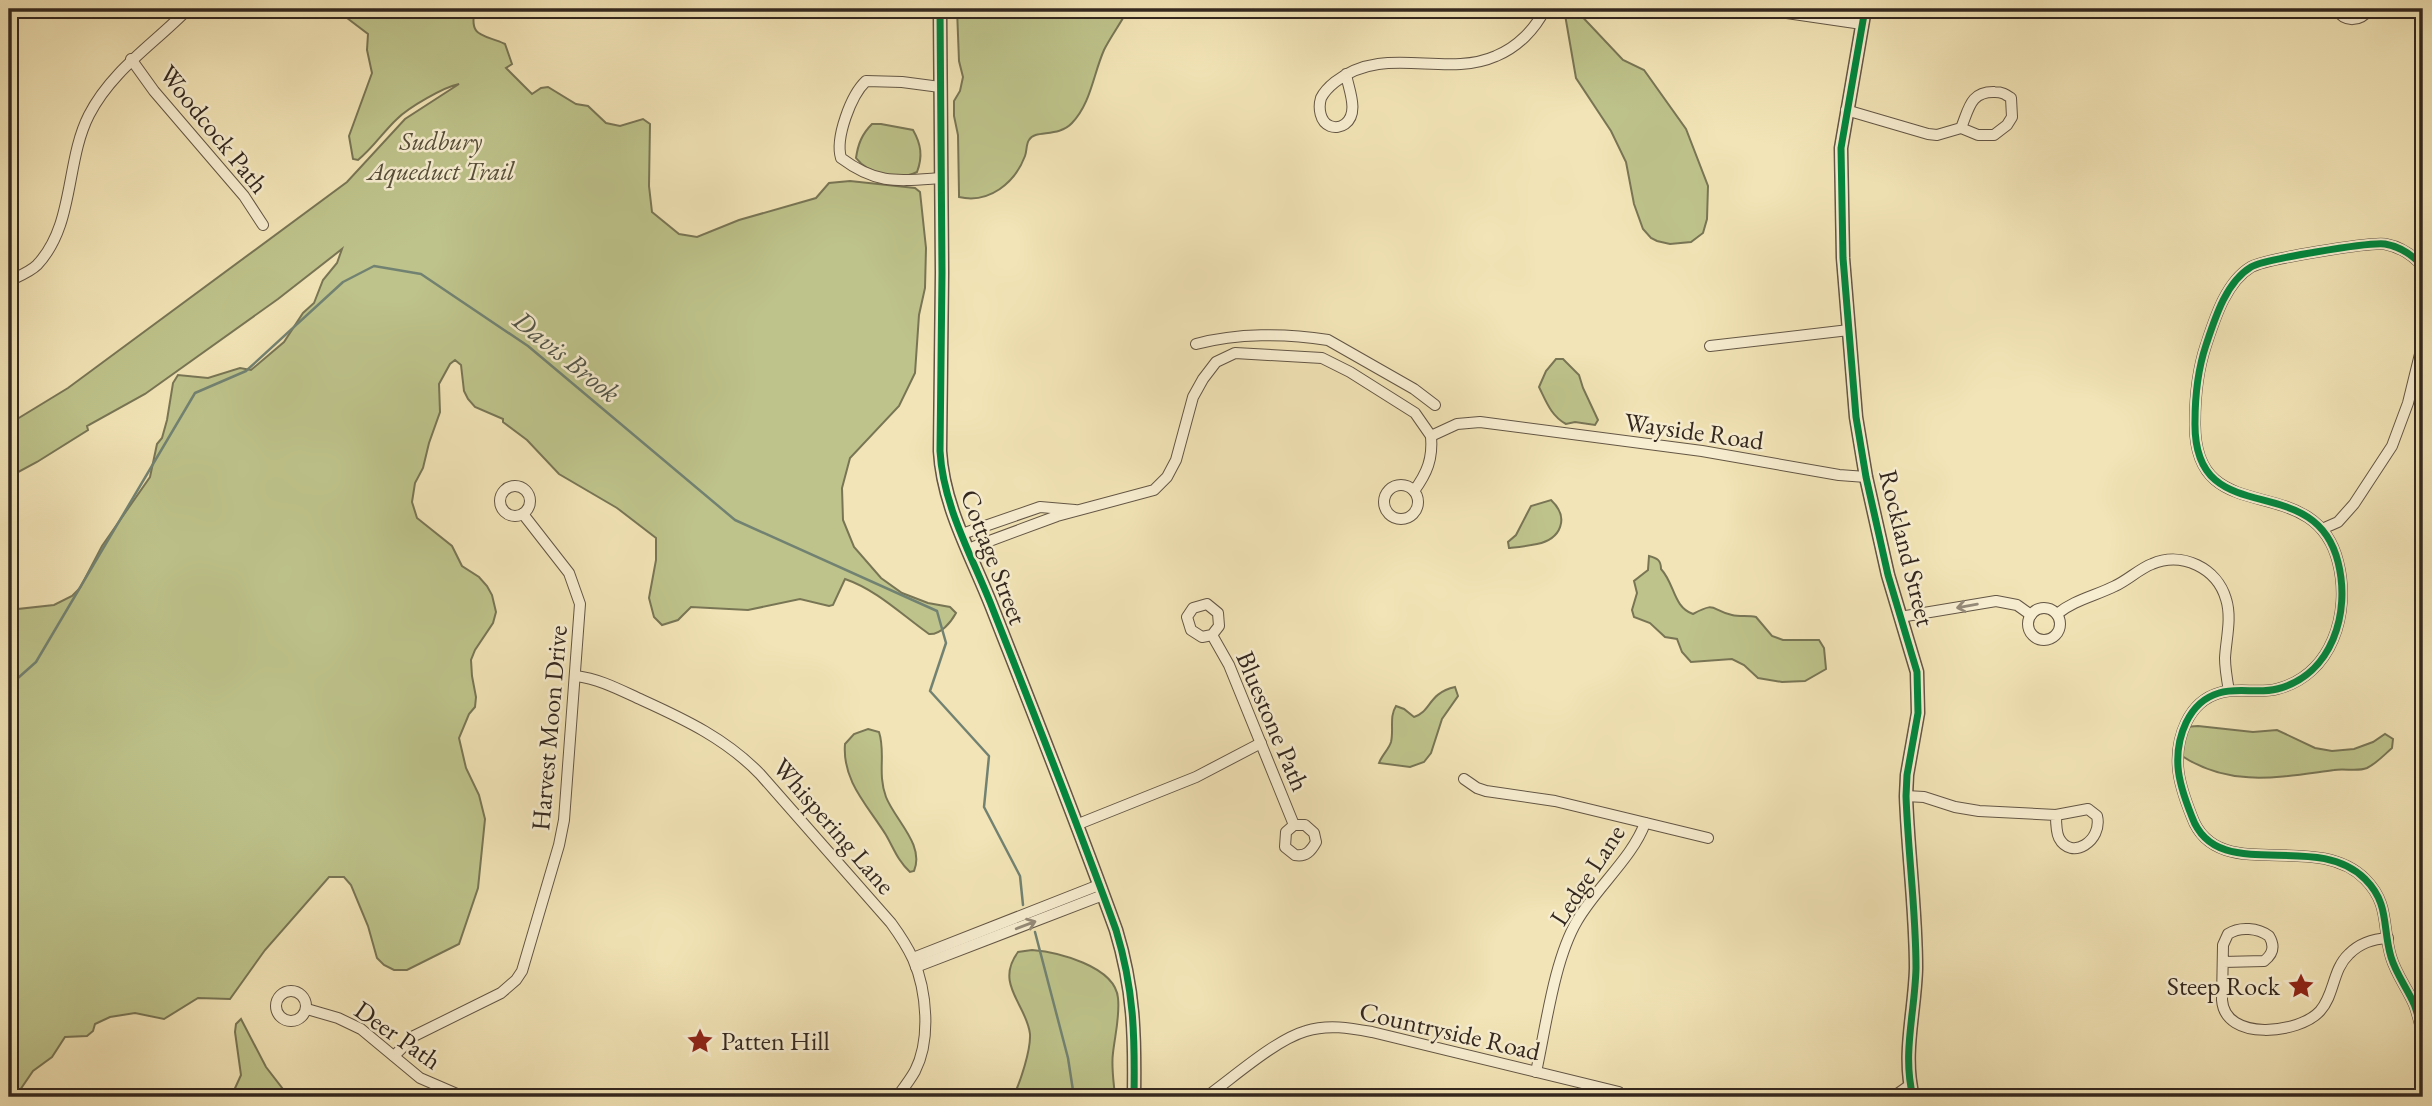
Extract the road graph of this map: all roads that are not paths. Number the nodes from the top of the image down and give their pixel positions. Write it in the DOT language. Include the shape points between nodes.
graph roads {
  1 [pos="188,9"];
  2 [pos="940,9"];
  3 [pos="1545,9"];
  4 [pos="1725,9"];
  5 [pos="1865,9"];
  6 [pos="2336,9"];
  7 [pos="2370,9"];
  8 [pos="1862,24"];
  9 [pos="131,59"];
  10 [pos="1346,74"];
  11 [pos="940,87"];
  12 [pos="1846,110"];
  13 [pos="1961,128"];
  14 [pos="941,178"];
  15 [pos="263,225"];
  16 [pos="2423,267"];
  17 [pos="9,281"];
  18 [pos="1849,330"];
  19 [pos="1223,338"];
  20 [pos="1328,340"];
  21 [pos="2423,341"];
  22 [pos="1196,344"];
  23 [pos="1710,346"];
  24 [pos="1226,358"];
  25 [pos="1322,358"];
  26 [pos="1394,377"];
  27 [pos="1384,393"];
  28 [pos="1435,405"];
  29 [pos="1431,436"];
  30 [pos="1866,477"];
  31 [pos="1414,492"];
  32 [pos="1080,511"];
  33 [pos="523,514"];
  34 [pos="2322,529"];
  35 [pos="962,534"];
  36 [pos="968,549"];
  37 [pos="2057,614"];
  38 [pos="2031,615"];
  39 [pos="1900,617"];
  40 [pos="1212,635"];
  41 [pos="576,676"];
  42 [pos="2229,691"];
  43 [pos="1261,743"];
  44 [pos="1464,779"];
  45 [pos="1906,796"];
  46 [pos="2056,815"];
  47 [pos="1645,823"];
  48 [pos="1076,825"];
  49 [pos="1294,825"];
  50 [pos="1709,838"];
  51 [pos="1101,890"];
  52 [pos="2388,938"];
  53 [pos="2223,962"];
  54 [pos="914,963"];
  55 [pos="307,1009"];
  56 [pos="2423,1035"];
  57 [pos="394,1056"];
  58 [pos="1536,1072"];
  59 [pos="1911,1091"];
  60 [pos="1619,1093"];
  61 [pos="464,1097"];
  62 [pos="897,1097"];
  63 [pos="1134,1097"];
  64 [pos="1206,1097"];
  65 [pos="1894,1097"];
  1 -- 9 [label="street"];
  2 -- 11 [label="street, Cottage Street"];
  3 -- 10 [label="street" via="1535,27 1494,57 1462,63 1383,62"];
  4 -- 8 [label="street"];
  5 -- 8 [label="street, Rockland Street"];
  6 -- 7 [label="street" via="2351,19"];
  8 -- 12 [label="street, Rockland Street"];
  9 -- 15 [label="street, Woodcock Path"];
  9 -- 17 [label="street" via="89,115 55,241 35,267"];
  10 -- 10 [label="street" via="1322,98 1321,117 1333,127 1344,126 1353,109"];
  11 -- 14 [label="street, Cottage Street"];
  11 -- 14 [label="street" via="866,81 838,142 841,158 888,181"];
  12 -- 13 [label="street" via="1928,134"];
  12 -- 18 [label="street, Rockland Street" via="1841,178"];
  13 -- 13 [label="street" via="1978,95 2003,92 2011,99 2012,117 1994,135"];
  14 -- 35 [label="street, Cottage Street" via="941,465 945,491"];
  16 -- 34 [label="street" via="2397,247 2376,244 2255,265 2235,280 2215,321 2198,380 2197,454 2210,476 2231,491 2286,506"];
  18 -- 23 [label="street"];
  18 -- 30 [label="street, Rockland Street"];
  19 -- 20 [label="street"];
  19 -- 22 [label="street"];
  19 -- 24 [label="street"];
  20 -- 25 [label="street"];
  20 -- 26 [label="street"];
  21 -- 34 [label="street" via="2392,446 2354,504 2338,522"];
  24 -- 25 [label="street" via="1235,353"];
  24 -- 32 [label="street" via="1216,362 1193,397 1176,460 1166,478 1154,490"];
  25 -- 27 [label="street"];
  26 -- 27 [label="street"];
  26 -- 28 [label="street"];
  27 -- 29 [label="street" via="1415,413"];
  29 -- 30 [label="street, Wayside Road" via="1457,424 1480,422"];
  29 -- 31 [label="street" via="1430,462"];
  30 -- 39 [label="street, Rockland Street"];
  32 -- 35 [label="street" via="1040,507"];
  32 -- 36 [label="street"];
  33 -- 41 [label="street, Harvest Moon Drive" via="562,561 578,593"];
  34 -- 42 [label="street" via="2338,560 2342,587 2339,625 2329,651 2309,673 2283,687"];
  35 -- 36 [label="street, Cottage Street"];
  36 -- 48 [label="street, Cottage Street"];
  37 -- 38 [label="street" via="2046,608"];
  37 -- 38 [label="street" via="2057,634 2043,640 2030,631"];
  37 -- 42 [label="street" via="2154,563 2176,560 2198,565 2216,579 2227,604"];
  38 -- 39 [label="street, one-way" via="2017,605 1996,601"];
  39 -- 45 [label="street, Rockland Street" via="1915,662 1919,701"];
  40 -- 43 [label="street, Bluestone Path"];
  41 -- 54 [label="street, Whispering Lane" via="602,681 694,724 736,752 879,909"];
  41 -- 57 [label="street, Harvest Moon Drive" via="562,833 522,971 501,993 414,1036"];
  42 -- 52 [label="street" via="2200,703 2185,724 2178,751 2178,772 2199,831 2225,850 2322,856 2344,863 2368,882 2380,901"];
  43 -- 48 [label="street" via="1196,777"];
  43 -- 49 [label="street, Bluestone Path"];
  44 -- 47 [label="street" via="1486,791"];
  45 -- 46 [label="street" via="1967,810"];
  45 -- 59 [label="street, Rockland Street" via="1916,925 1915,1002 1907,1056"];
  46 -- 46 [label="street" via="2094,811 2097,834 2084,846 2071,848 2058,836"];
  47 -- 50 [label="street"];
  47 -- 58 [label="street, Ledge Lane" via="1570,936"];
  48 -- 51 [label="street, Cottage Street"];
  51 -- 54 [label="street"];
  51 -- 63 [label="street, Cottage Street" via="1131,989"];
  52 -- 53 [label="street" via="2369,940 2351,951 2337,970 2324,1006 2291,1028 2240,1027 2232,1021 2222,1005"];
  52 -- 56 [label="street" via="2390,957"];
  53 -- 53 [label="street" via="2224,941 2231,931 2259,931 2272,940 2272,952 2264,961"];
  54 -- 62 [label="street, Whispering Lane" via="924,1013 924,1044 916,1070"];
  55 -- 57 [label="street, Deer Path" via="361,1029"];
  57 -- 61 [label="street, Deer Path" via="431,1085"];
  58 -- 60 [label="street, Countryside Road"];
  58 -- 64 [label="street, Countryside Road" via="1371,1032 1332,1027 1307,1030 1285,1041"];
  59 -- 65 [label="street"];
}
